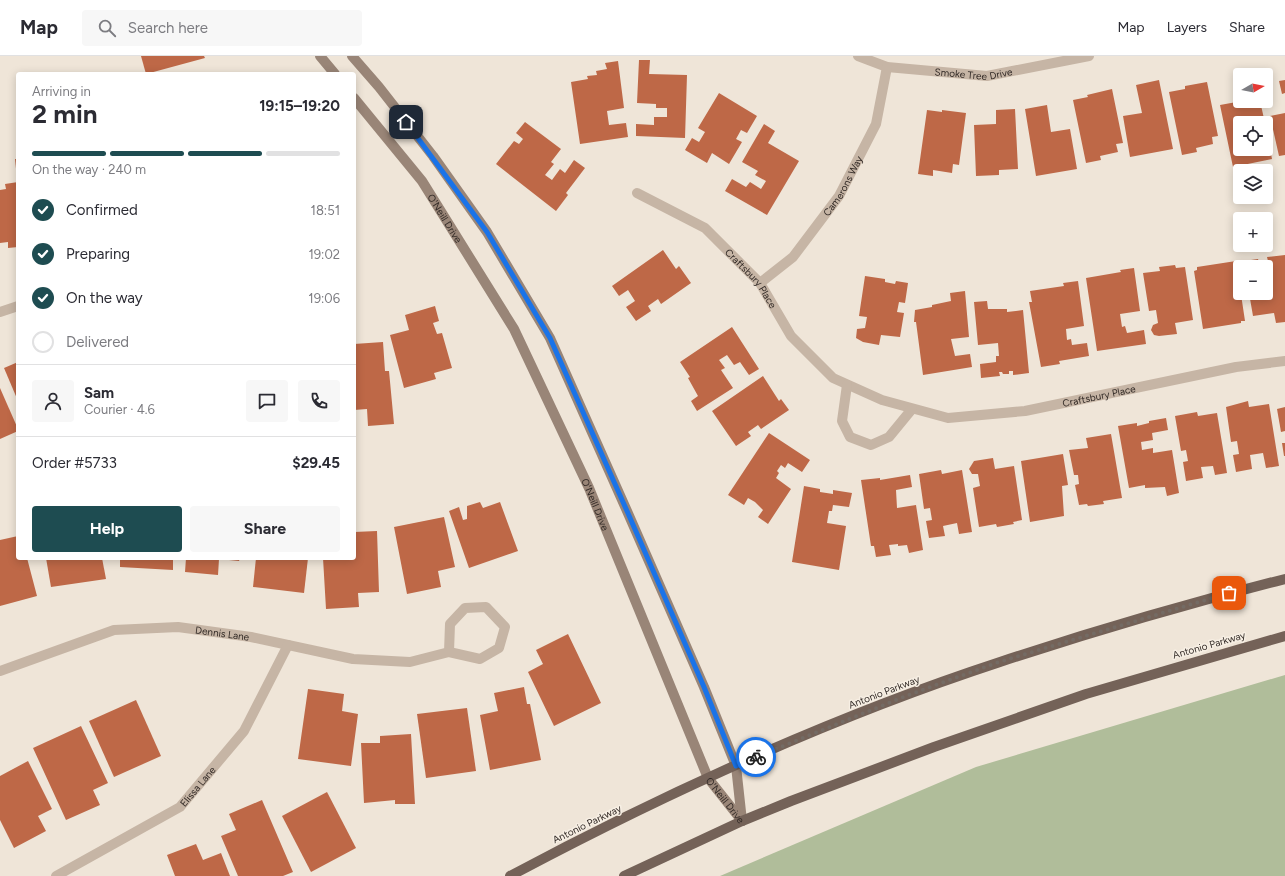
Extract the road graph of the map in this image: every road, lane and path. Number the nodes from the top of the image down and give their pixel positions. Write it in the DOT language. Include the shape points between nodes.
graph roads {
  1 [pos="320,56"];
  2 [pos="352,56"];
  3 [pos="858,56"];
  4 [pos="1089,56"];
  5 [pos="887,67"];
  6 [pos="333,72"];
  7 [pos="356,100"];
  8 [pos="637,193"];
  9 [pos="760,283"];
  10 [pos="16,307"];
  11 [pos="0,312"];
  12 [pos="1285,362"];
  13 [pos="847,385"];
  14 [pos="912,409"];
  15 [pos="1285,579"];
  16 [pos="1285,636"];
  17 [pos="288,645"];
  18 [pos="449,652"];
  19 [pos="0,671"];
  20 [pos="736,766"];
  21 [pos="708,778"];
  22 [pos="742,821"];
  23 [pos="56,876"];
  24 [pos="510,876"];
  25 [pos="624,876"];
  1 -- 6 [label="main road"];
  2 -- 20 [label="main road, O'Neill Drive" via="433,156 487,232 550,338 704,687"];
  3 -- 5 [label="street, Smoke Tree Drive"];
  4 -- 5 [label="street, Smoke Tree Drive" via="987,76"];
  5 -- 9 [label="street, Camerons Way" via="876,124 839,196 793,257"];
  7 -- 21 [label="main road, O'Neill Drive" via="422,181 514,329 589,488"];
  8 -- 9 [label="street, Craftsbury Place" via="705,228"];
  9 -- 13 [label="street, Craftsbury Place" via="791,336 833,378"];
  10 -- 11 [label="street"];
  12 -- 14 [label="street, Craftsbury Place" via="1236,367 1025,411 948,418"];
  13 -- 14 [label="street, Craftsbury Place"];
  13 -- 14 [label="street" via="842,421 850,437 871,445 889,437"];
  15 -- 20 [label="main road, Antonio Parkway" via="1201,600 999,662 883,705"];
  16 -- 22 [label="main road, Antonio Parkway" via="1086,694 934,747"];
  17 -- 18 [label="street, Dennis Lane" via="353,659 410,662"];
  17 -- 19 [label="street, Dennis Lane" via="178,627 114,630"];
  17 -- 23 [label="street, Elissa Lane" via="244,731 180,808"];
  18 -- 18 [label="street, Dennis Lane" via="450,624 466,608 486,608 505,627 499,648 480,659"];
  20 -- 21 [label="main road, Antonio Parkway"];
  20 -- 22 [label="main road, O'Neill Drive"];
  21 -- 22 [label="main road, O'Neill Drive"];
  21 -- 24 [label="main road, Antonio Parkway"];
  22 -- 25 [label="main road, Antonio Parkway"];
}
